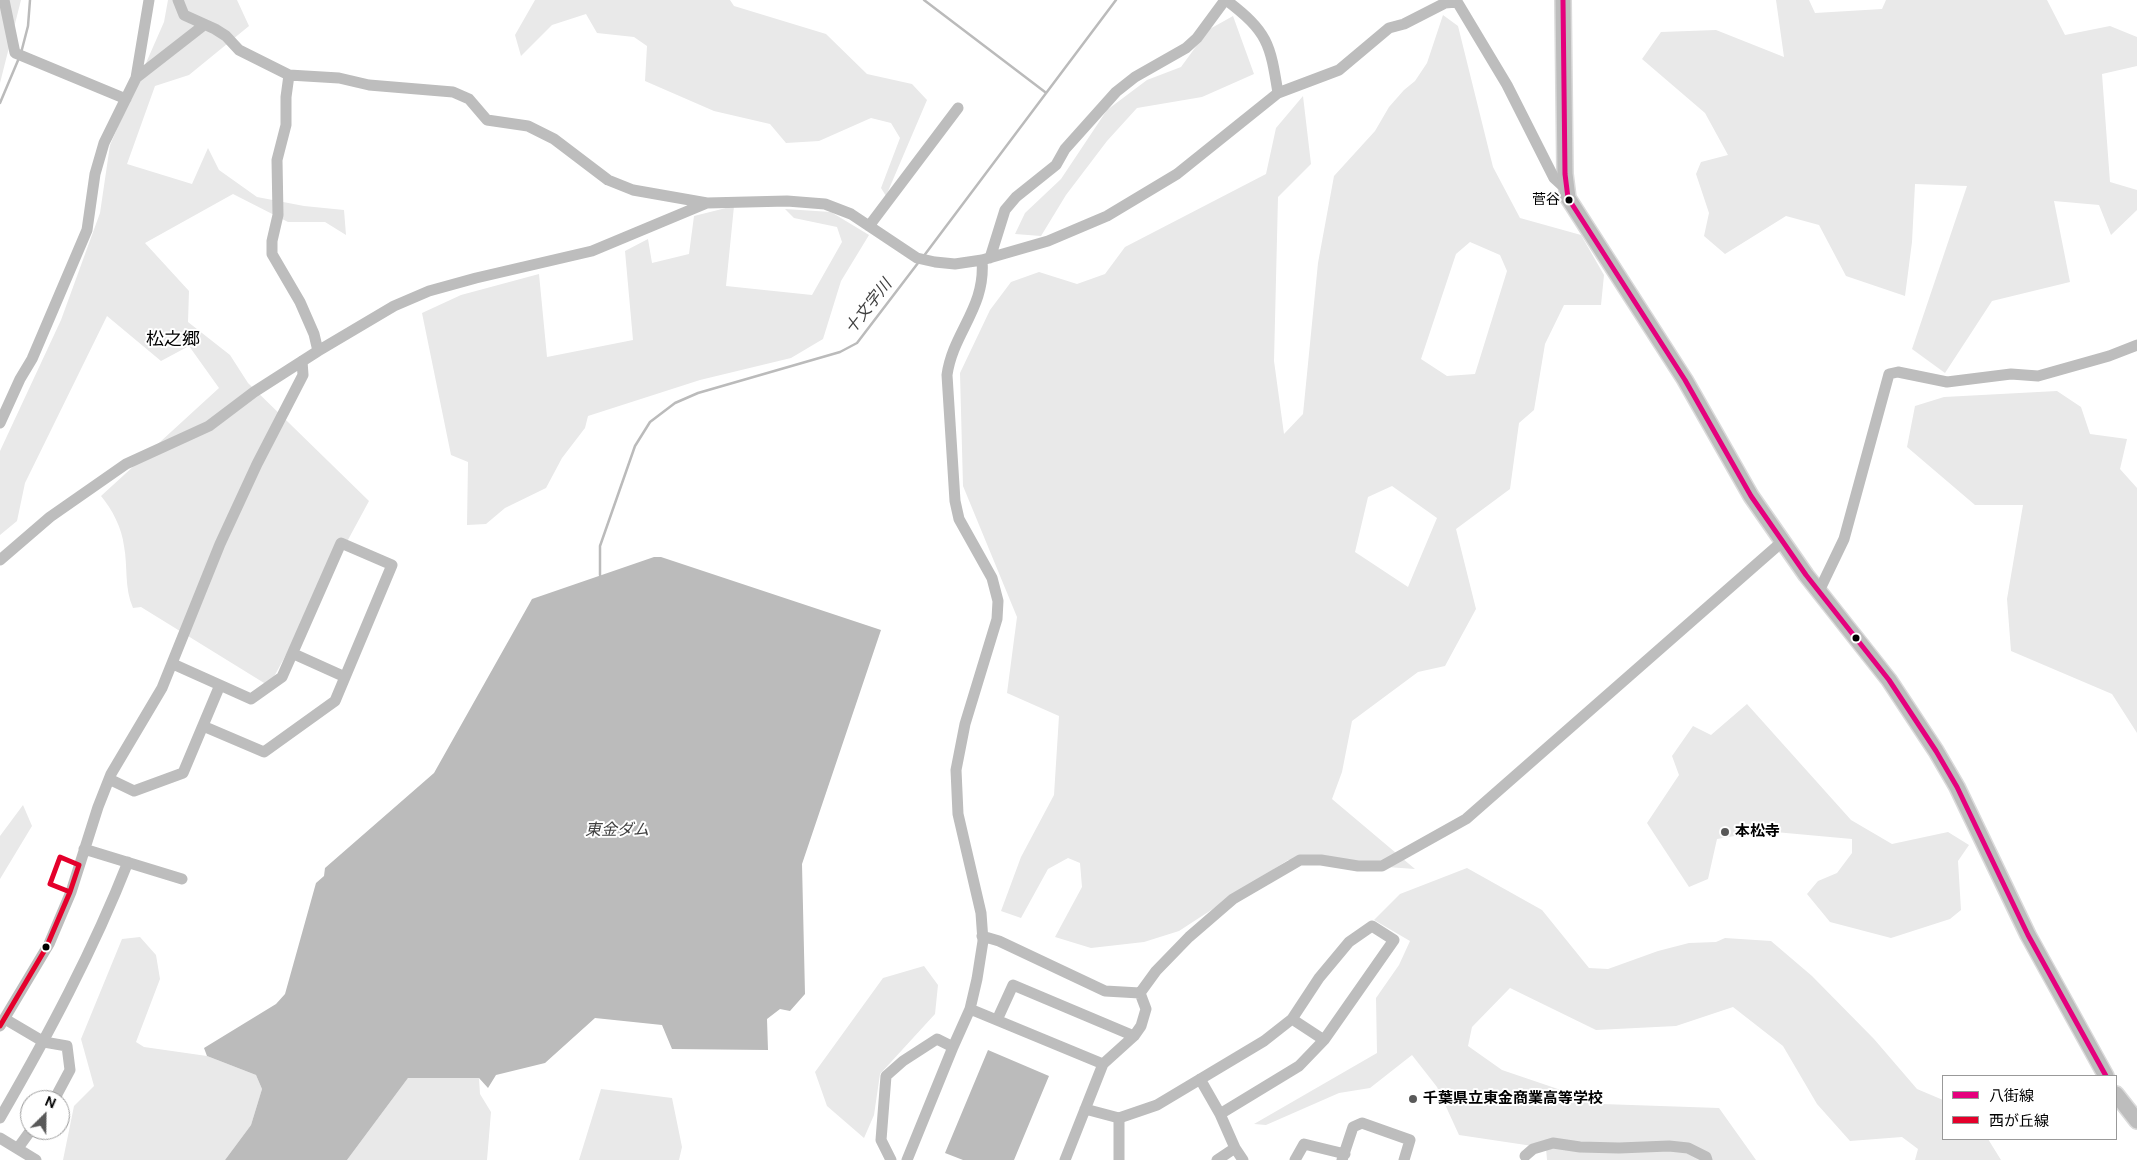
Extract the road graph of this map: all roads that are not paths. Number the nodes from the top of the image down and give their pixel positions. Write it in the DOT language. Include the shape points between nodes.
graph roads {
  1 [pos="4,0"];
  2 [pos="149,0"];
  3 [pos="178,0"];
  4 [pos="1225,0"];
  5 [pos="1563,0"];
  6 [pos="1456,1"];
  7 [pos="204,25"];
  8 [pos="289,75"];
  9 [pos="136,78"];
  10 [pos="1278,94"];
  11 [pos="126,99"];
  12 [pos="958,108"];
  13 [pos="1566,189"];
  14 [pos="707,202"];
  15 [pos="869,226"];
  16 [pos="986,259"];
  17 [pos="2137,345"];
  18 [pos="318,351"];
  19 [pos="302,361"];
  20 [pos="0,424"];
  21 [pos="1783,542"];
  22 [pos="0,560"];
  23 [pos="1819,591"];
  24 [pos="294,654"];
  25 [pos="173,664"];
  26 [pos="345,677"];
  27 [pos="220,685"];
  28 [pos="203,726"];
  29 [pos="109,779"];
  30 [pos="84,849"];
  31 [pos="128,862"];
  32 [pos="182,879"];
  33 [pos="982,936"];
  34 [pos="1140,993"];
  35 [pos="970,1009"];
  36 [pos="1292,1019"];
  37 [pos="997,1020"];
  38 [pos="2,1022"];
  39 [pos="1134,1036"];
  40 [pos="1324,1040"];
  41 [pos="44,1042"];
  42 [pos="953,1047"];
  43 [pos="1103,1064"];
  44 [pos="2105,1075"];
  45 [pos="1200,1079"];
  46 [pos="59,1090"];
  47 [pos="2117,1095"];
  48 [pos="1085,1109"];
  49 [pos="1220,1114"];
  50 [pos="0,1118"];
  51 [pos="1119,1118"];
  52 [pos="2137,1122"];
  53 [pos="0,1138"];
  54 [pos="24,1140"];
  55 [pos="18,1148"];
  56 [pos="1235,1148"];
  57 [pos="1525,1156"];
  58 [pos="1344,1157"];
  59 [pos="36,1160"];
  60 [pos="891,1160"];
  61 [pos="907,1160"];
  62 [pos="1065,1160"];
  63 [pos="1119,1160"];
  64 [pos="1217,1160"];
  65 [pos="1243,1160"];
  66 [pos="1295,1160"];
  67 [pos="1404,1160"];
  68 [pos="1707,1160"];
  1 -- 11 [label="street" via="15,53"];
  2 -- 9 [label="street"];
  3 -- 7 [label="street" via="184,15"];
  4 -- 10 [label="street" via="1251,20 1268,44"];
  4 -- 16 [label="street" via="1186,48 1154,64 1116,92 1064,149 1056,166 1016,197 1005,210"];
  5 -- 13 [label="main road"];
  6 -- 10 [label="street" via="1389,28 1339,70"];
  6 -- 13 [label="street" via="1507,85 1554,178"];
  7 -- 8 [label="street" via="226,36 239,50"];
  7 -- 9 [label="street"];
  8 -- 14 [label="street" via="453,92 469,99 487,120 528,126 554,139 608,180 633,190"];
  8 -- 18 [label="street" via="286,125 277,160 278,215 272,254 300,302"];
  9 -- 11 [label="street"];
  10 -- 16 [label="street" via="1177,174 1107,216 1048,241"];
  11 -- 20 [label="street" via="104,143 95,174 87,230 32,359"];
  12 -- 15 [label="street"];
  13 -- 21 [label="main road" via="1572,205 1685,380 1742,481"];
  14 -- 15 [label="street" via="825,204 851,214"];
  14 -- 18 [label="street" via="592,251 429,291 394,306"];
  15 -- 16 [label="street" via="917,258 954,264"];
  16 -- 33 [label="street" via="977,304 949,361 947,375 959,519 992,578 998,600 997,619 965,724 956,770 958,814 977,890"];
  17 -- 23 [label="street" via="2038,376 2011,374 1947,382 1898,372 1889,374 1844,539"];
  18 -- 19 [label="street"];
  19 -- 22 [label="street" via="208,426 126,464 50,517"];
  19 -- 25 [label="street" via="304,375 220,544"];
  21 -- 23 [label="main road"];
  21 -- 34 [label="street" via="1466,819 1382,866 1300,860 1234,899 1189,937"];
  23 -- 44 [label="main road" via="1889,680 1940,758 2028,935"];
  24 -- 26 [label="street"];
  24 -- 26 [label="street" via="342,543 392,565"];
  24 -- 27 [label="street" via="282,676 251,699"];
  25 -- 27 [label="street"];
  25 -- 29 [label="street"];
  26 -- 28 [label="street" via="334,701 264,752"];
  27 -- 28 [label="street"];
  28 -- 29 [label="street" via="183,773 134,791"];
  29 -- 30 [label="street"];
  30 -- 31 [label="street"];
  30 -- 38 [label="street" via="71,892 49,944"];
  31 -- 32 [label="street"];
  31 -- 41 [label="street" via="107,916"];
  33 -- 34 [label="street" via="1105,991"];
  33 -- 35 [label="street"];
  34 -- 39 [label="street" via="1146,1008"];
  35 -- 37 [label="street"];
  35 -- 42 [label="street"];
  36 -- 40 [label="street"];
  36 -- 40 [label="street" via="1319,978 1349,942 1372,926 1394,940"];
  36 -- 45 [label="street" via="1264,1041"];
  37 -- 39 [label="street" via="1013,985"];
  37 -- 43 [label="street"];
  38 -- 41 [label="street"];
  39 -- 43 [label="street"];
  40 -- 49 [label="street" via="1299,1066"];
  41 -- 46 [label="street" via="67,1046 70,1070"];
  41 -- 50 [label="street"];
  42 -- 60 [label="street" via="937,1039 886,1076 881,1140"];
  42 -- 61 [label="street"];
  43 -- 48 [label="street"];
  45 -- 49 [label="street"];
  45 -- 51 [label="street" via="1157,1105"];
  47 -- 52 [label="main road"];
  48 -- 51 [label="street"];
  48 -- 62 [label="street"];
  49 -- 56 [label="street"];
  51 -- 63 [label="street"];
  53 -- 55 [label="street"];
  54 -- 55 [label="street"];
  55 -- 59 [label="street"];
  56 -- 64 [label="street"];
  56 -- 65 [label="street"];
  57 -- 68 [label="street" via="1533,1149 1553,1143 1599,1148 1688,1148"];
  58 -- 66 [label="street" via="1304,1144"];
  58 -- 67 [label="street" via="1353,1127 1362,1123 1410,1140"];
}
